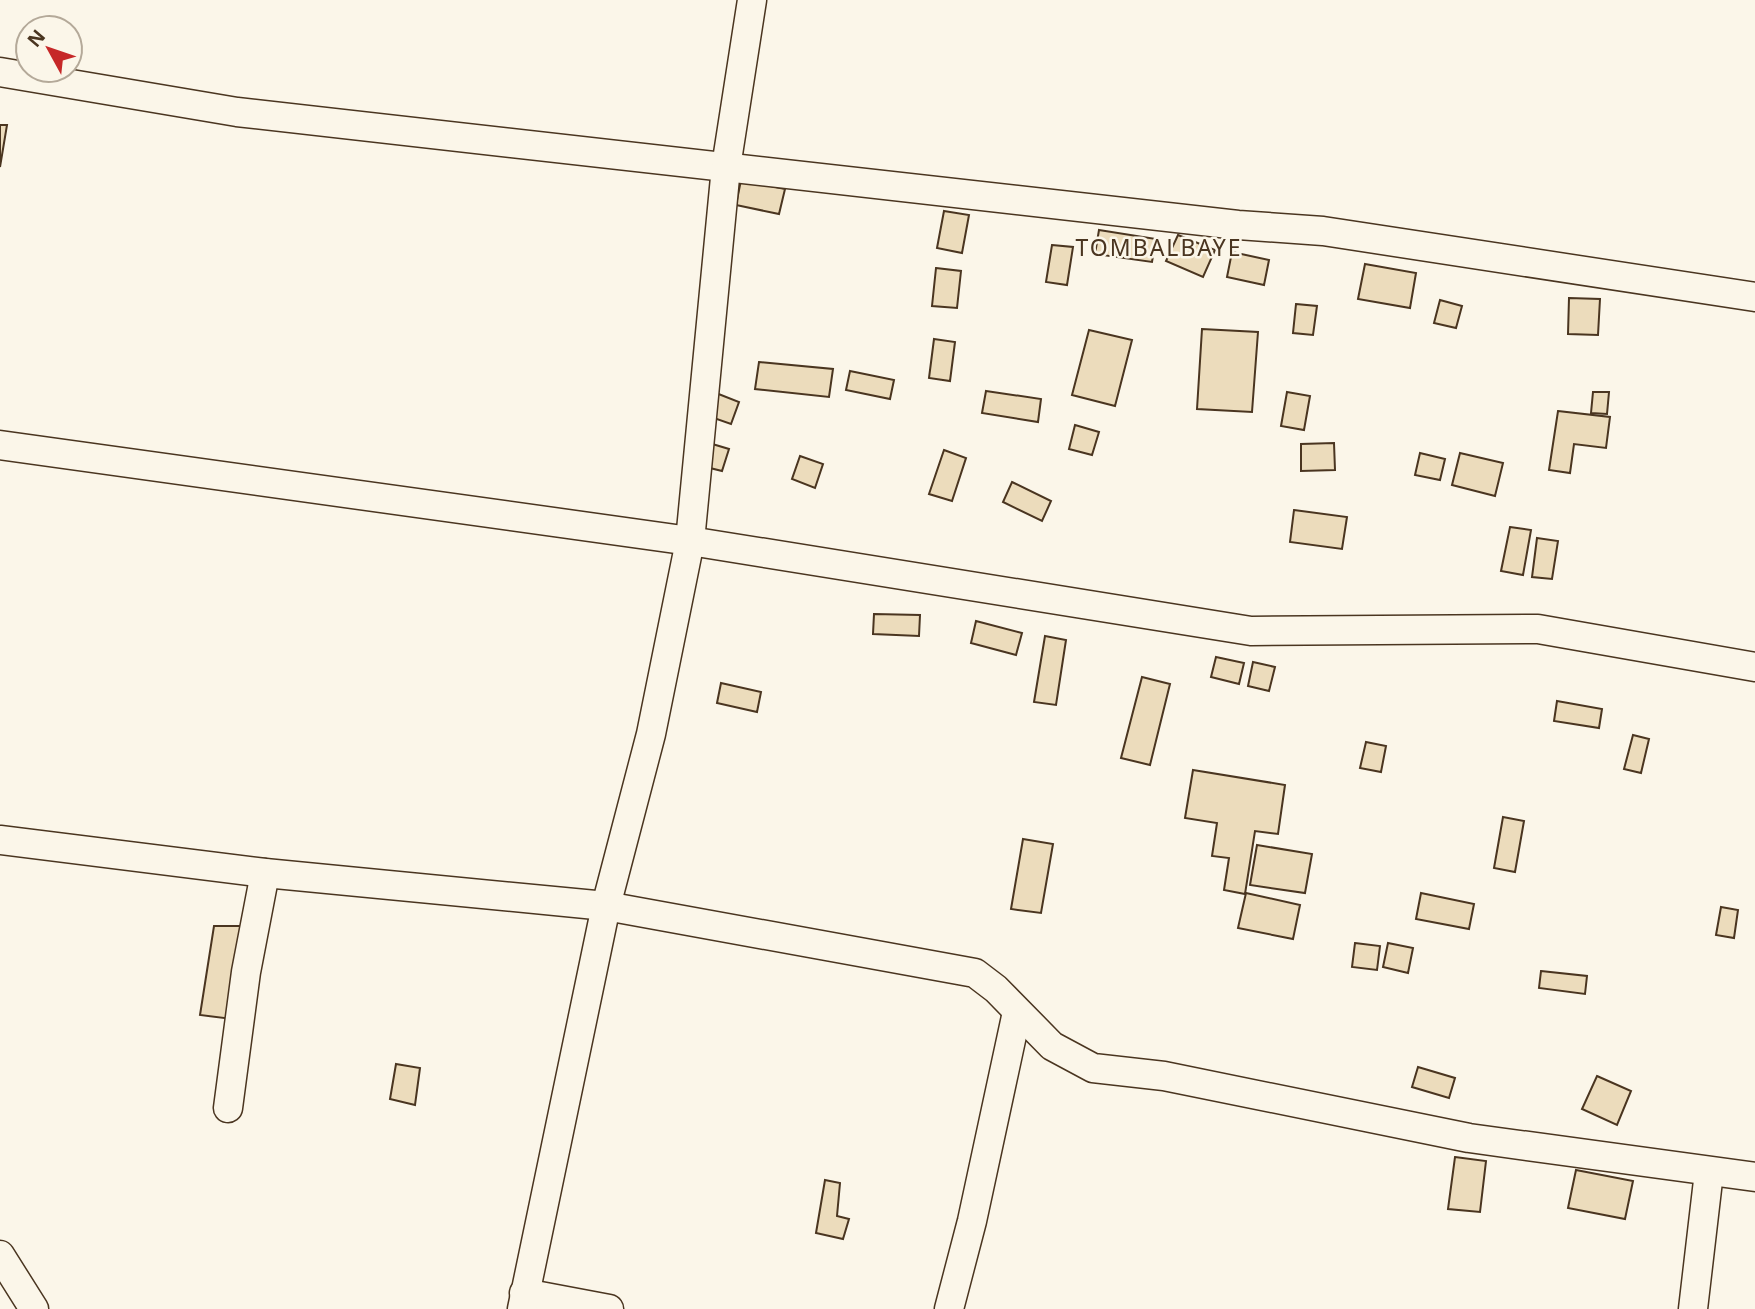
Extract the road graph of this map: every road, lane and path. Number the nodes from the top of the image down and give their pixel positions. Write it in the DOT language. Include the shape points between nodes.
graph roads {
  1 [pos="752,0"];
  2 [pos="0,72"];
  3 [pos="726,167"];
  4 [pos="1755,297"];
  5 [pos="0,445"];
  6 [pos="690,541"];
  7 [pos="1755,667"];
  8 [pos="0,840"];
  9 [pos="265,873"];
  10 [pos="606,906"];
  11 [pos="1017,1012"];
  12 [pos="228,1108"];
  13 [pos="1709,1172"];
  14 [pos="1755,1177"];
  15 [pos="0,1255"];
  16 [pos="523,1301"];
  17 [pos="34,1309"];
  18 [pos="609,1309"];
  19 [pos="948,1309"];
  20 [pos="1693,1309"];
  1 -- 3 [label="street"];
  2 -- 3 [label="street" via="237,112"];
  3 -- 4 [label="street" via="1323,232"];
  3 -- 6 [label="street"];
  5 -- 6 [label="street"];
  6 -- 7 [label="street" via="1251,631 1538,629"];
  6 -- 10 [label="street" via="651,734"];
  8 -- 9 [label="street"];
  9 -- 10 [label="street"];
  9 -- 12 [label="street"];
  10 -- 11 [label="street" via="975,973"];
  10 -- 16 [label="street"];
  11 -- 13 [label="street" via="1052,1046 1093,1068 1164,1076 1469,1138"];
  11 -- 19 [label="street"];
  13 -- 14 [label="street"];
  13 -- 20 [label="street"];
  15 -- 17 [label="street"];
  16 -- 18 [label="street"];
}
